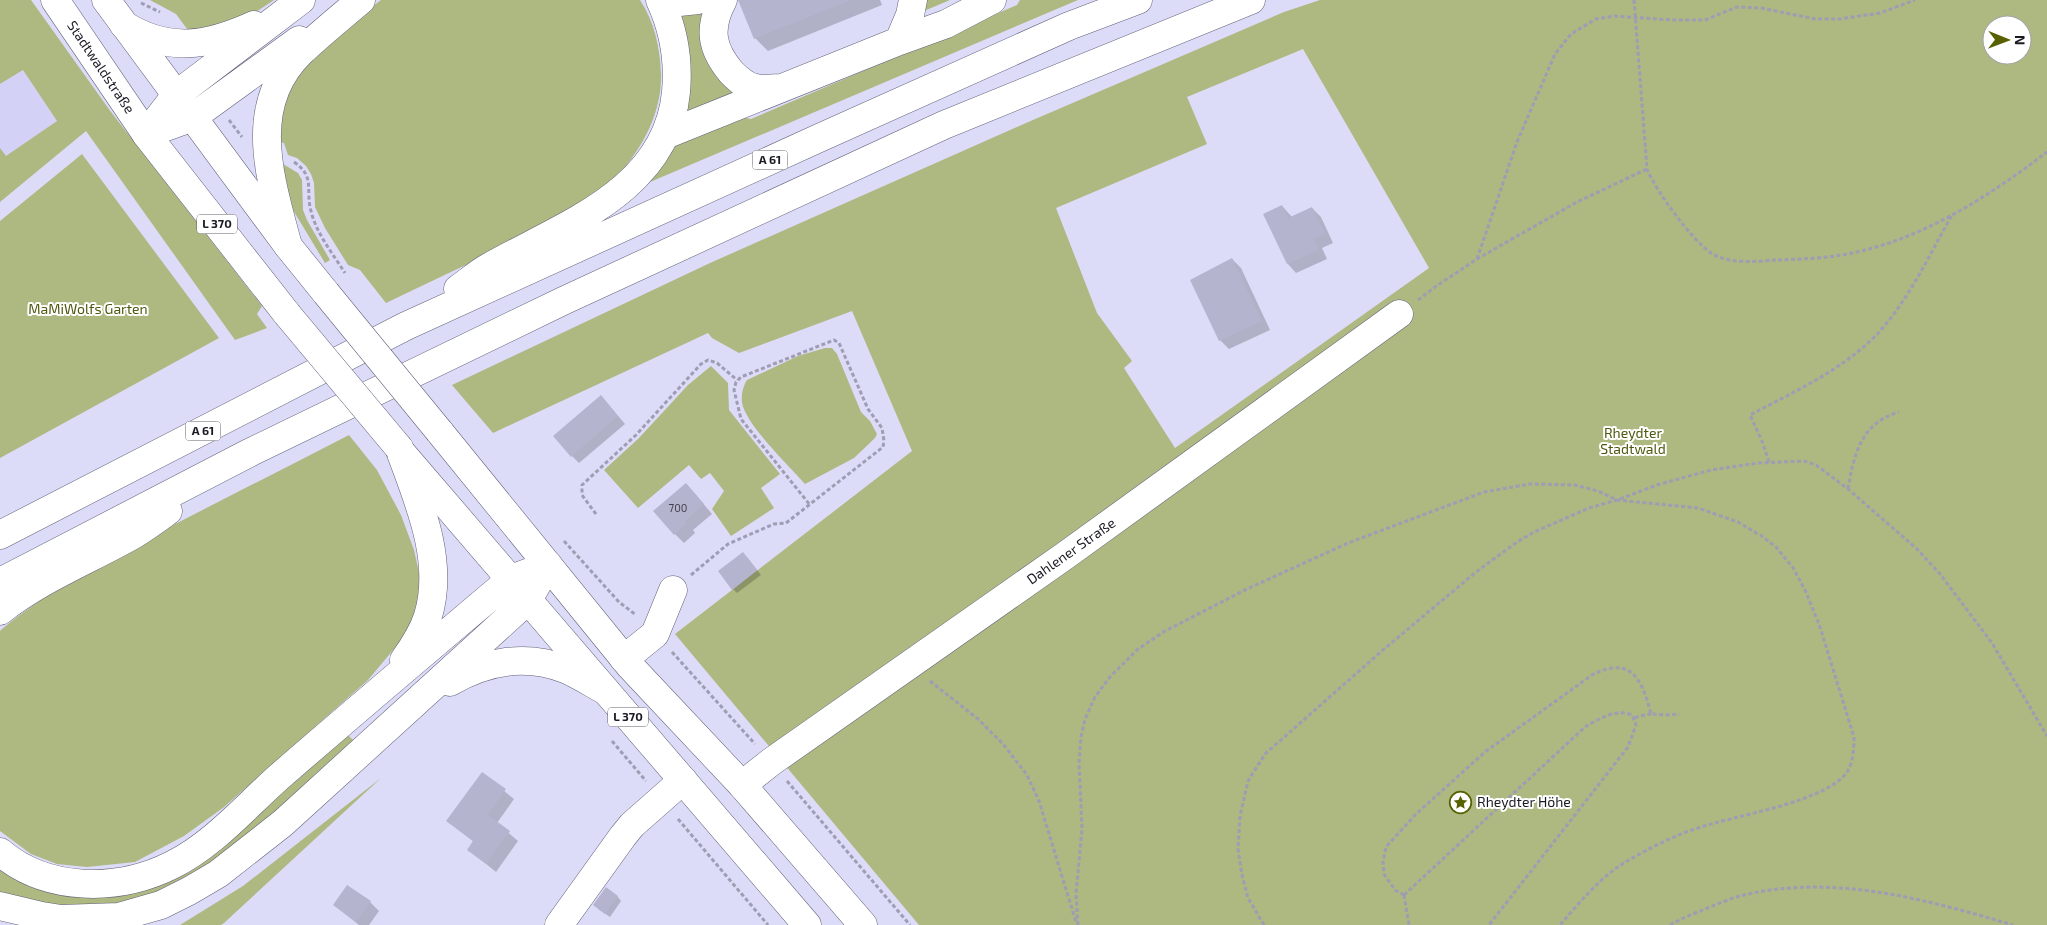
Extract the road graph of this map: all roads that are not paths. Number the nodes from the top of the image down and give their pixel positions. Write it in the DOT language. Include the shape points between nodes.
graph roads {
  1 [pos="55,0"];
  2 [pos="106,0"];
  3 [pos="296,0"];
  4 [pos="301,0"];
  5 [pos="355,0"];
  6 [pos="362,0"];
  7 [pos="661,0"];
  8 [pos="698,0"];
  9 [pos="723,0"];
  10 [pos="913,0"];
  11 [pos="992,0"];
  12 [pos="1138,0"];
  13 [pos="1250,0"];
  14 [pos="124,25"];
  15 [pos="899,41"];
  16 [pos="784,88"];
  17 [pos="176,95"];
  18 [pos="193,117"];
  19 [pos="146,134"];
  20 [pos="665,135"];
  21 [pos="288,246"];
  22 [pos="1400,314"];
  23 [pos="406,326"];
  24 [pos="399,448"];
  25 [pos="251,452"];
  26 [pos="0,535"];
  27 [pos="548,565"];
  28 [pos="510,579"];
  29 [pos="0,582"];
  30 [pos="673,590"];
  31 [pos="528,600"];
  32 [pos="0,611"];
  33 [pos="624,659"];
  34 [pos="388,684"];
  35 [pos="606,691"];
  36 [pos="410,706"];
  37 [pos="683,780"];
  38 [pos="742,785"];
  39 [pos="0,852"];
  40 [pos="0,906"];
  41 [pos="559,925"];
  42 [pos="807,925"];
  43 [pos="863,925"];
  1 -- 19 [label="main road, Stadtwaldstraße / L 370"];
  2 -- 14 [label="main road, L 370"];
  3 -- 14 [label="main road" via="231,36 199,43 152,40"];
  4 -- 17 [label="main road"];
  5 -- 18 [label="main road"];
  6 -- 21 [label="main road" via="300,53 283,76 269,108 271,181"];
  7 -- 8 [label="main road"];
  7 -- 20 [label="main road" via="673,34 678,76 675,102"];
  9 -- 16 [label="main road" via="714,26 714,39 716,51 723,62 739,81 755,88"];
  10 -- 15 [label="main road"];
  11 -- 15 [label="main road" via="946,24"];
  12 -- 23 [label="main road, A 61" via="1069,26"];
  13 -- 25 [label="main road" via="944,125 563,301"];
  14 -- 17 [label="main road, L 370"];
  15 -- 16 [label="main road"];
  16 -- 20 [label="main road"];
  17 -- 18 [label="main road, L 370"];
  17 -- 19 [label="main road"];
  18 -- 19 [label="main road"];
  18 -- 21 [label="main road, L 370"];
  19 -- 24 [label="main road, L 370, bridge"];
  20 -- 23 [label="main road" via="640,173 604,205 487,268"];
  21 -- 27 [label="main road, L 370, bridge"];
  22 -- 38 [label="main road, Dahlener Straße"];
  23 -- 26 [label="main road, A 61"];
  24 -- 28 [label="main road, L 370"];
  24 -- 34 [label="main road" via="427,531 433,587 429,615 422,633"];
  25 -- 29 [label="main road"];
  25 -- 32 [label="main road" via="135,534 62,572"];
  27 -- 28 [label="main road"];
  27 -- 31 [label="main road"];
  27 -- 33 [label="main road, L 370"];
  28 -- 31 [label="main road, L 370"];
  28 -- 34 [label="main road"];
  30 -- 33 [label="main road" via="655,634"];
  31 -- 35 [label="main road, L 370"];
  31 -- 36 [label="main road"];
  33 -- 38 [label="main road, L 370"];
  34 -- 39 [label="main road" via="229,824 172,865 132,880 88,884 48,877 27,869"];
  35 -- 36 [label="main road" via="550,664 515,660 477,668"];
  35 -- 37 [label="main road, L 370"];
  36 -- 40 [label="main road" via="283,823 218,874 161,905 119,917 88,919 42,916"];
  37 -- 41 [label="main road" via="632,825"];
  37 -- 42 [label="main road, L 370"];
  38 -- 43 [label="main road, L 370"];
}
